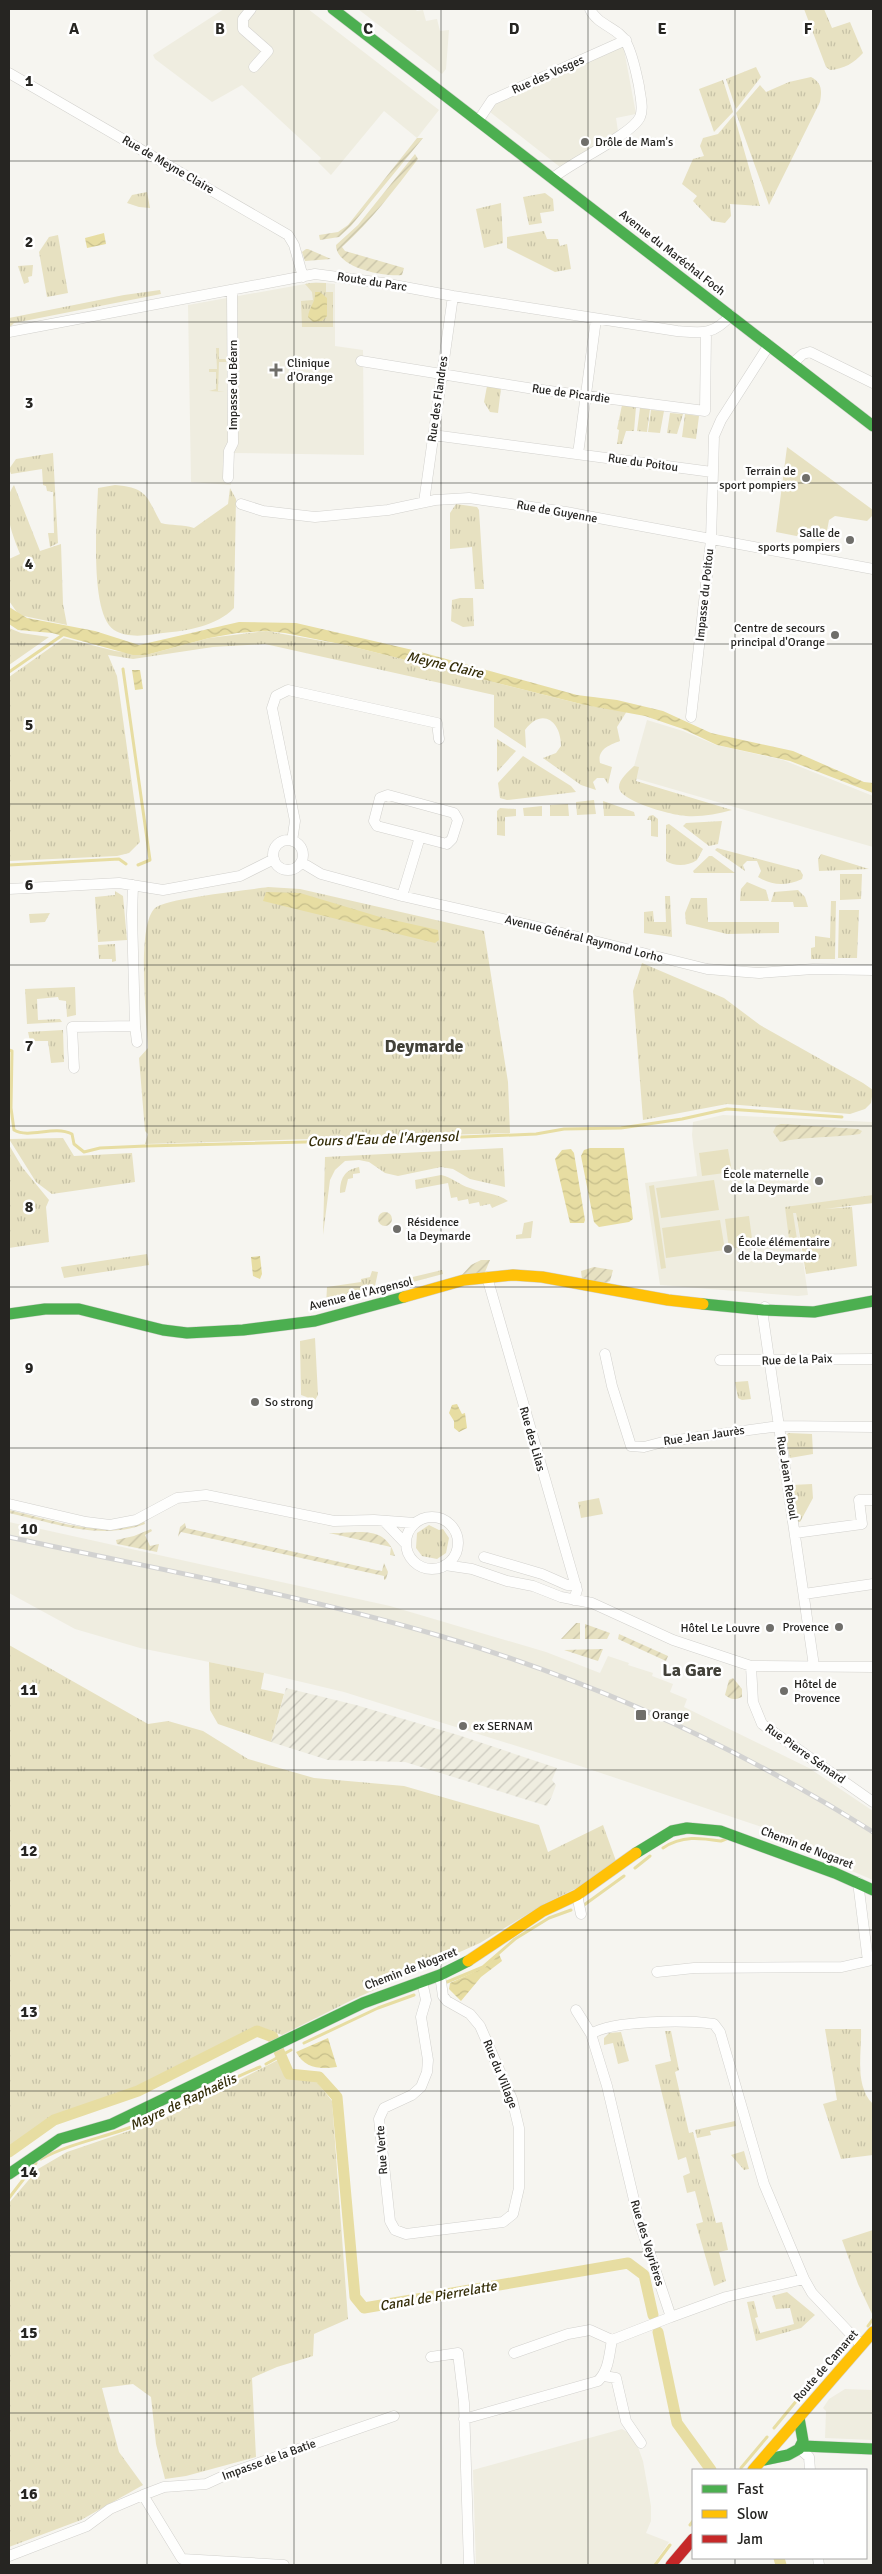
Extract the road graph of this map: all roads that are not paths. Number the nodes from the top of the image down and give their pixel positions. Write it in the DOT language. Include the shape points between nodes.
graph roads {
  1 [pos="251,9"];
  2 [pos="333,9"];
  3 [pos="590,9"];
  4 [pos="626,40"];
  5 [pos="254,67"];
  6 [pos="9,73"];
  7 [pos="478,121"];
  8 [pos="553,178"];
  9 [pos="302,277"];
  10 [pos="232,290"];
  11 [pos="452,296"];
  12 [pos="731,315"];
  13 [pos="596,319"];
  14 [pos="9,332"];
  15 [pos="706,333"];
  16 [pos="769,345"];
  17 [pos="361,362"];
  18 [pos="793,363"];
  19 [pos="442,374"];
  20 [pos="873,383"];
  21 [pos="586,396"];
  22 [pos="873,426"];
  23 [pos="432,435"];
  24 [pos="578,454"];
  25 [pos="712,472"];
  26 [pos="228,478"];
  27 [pos="424,502"];
  28 [pos="241,504"];
  29 [pos="711,540"];
  30 [pos="873,569"];
  31 [pos="691,717"];
  32 [pos="439,739"];
  33 [pos="420,837"];
  34 [pos="292,841"];
  35 [pos="274,859"];
  36 [pos="301,862"];
  37 [pos="133,885"];
  38 [pos="9,889"];
  39 [pos="402,896"];
  40 [pos="873,970"];
  41 [pos="135,1026"];
  42 [pos="137,1042"];
  43 [pos="74,1068"];
  44 [pos="487,1277"];
  45 [pos="873,1301"];
  46 [pos="719,1305"];
  47 [pos="781,1305"];
  48 [pos="763,1310"];
  49 [pos="799,1312"];
  50 [pos="9,1314"];
  51 [pos="605,1354"];
  52 [pos="873,1359"];
  53 [pos="720,1360"];
  54 [pos="769,1360"];
  55 [pos="778,1426"];
  56 [pos="873,1427"];
  57 [pos="873,1500"];
  58 [pos="9,1504"];
  59 [pos="384,1521"];
  60 [pos="414,1523"];
  61 [pos="795,1534"];
  62 [pos="406,1544"];
  63 [pos="457,1550"];
  64 [pos="484,1557"];
  65 [pos="445,1565"];
  66 [pos="472,1569"];
  67 [pos="873,1584"];
  68 [pos="576,1585"];
  69 [pos="804,1594"];
  70 [pos="574,1600"];
  71 [pos="750,1666"];
  72 [pos="814,1666"];
  73 [pos="873,1667"];
  74 [pos="873,1802"];
  75 [pos="858,1882"];
  76 [pos="873,1890"];
  77 [pos="577,1895"];
  78 [pos="581,1914"];
  79 [pos="657,1972"];
  80 [pos="440,1975"];
  81 [pos="422,1981"];
  82 [pos="576,2010"];
  83 [pos="591,2034"];
  84 [pos="9,2174"];
  85 [pos="477,2226"];
  86 [pos="804,2279"];
  87 [pos="671,2316"];
  88 [pos="873,2332"];
  89 [pos="612,2340"];
  90 [pos="861,2345"];
  91 [pos="514,2353"];
  92 [pos="431,2357"];
  93 [pos="604,2376"];
  94 [pos="394,2416"];
  95 [pos="799,2418"];
  96 [pos="464,2419"];
  97 [pos="785,2436"];
  98 [pos="642,2443"];
  99 [pos="802,2444"];
  100 [pos="873,2449"];
  101 [pos="788,2454"];
  102 [pos="764,2460"];
  103 [pos="754,2469"];
  104 [pos="810,2469"];
  105 [pos="143,2495"];
  106 [pos="692,2540"];
  107 [pos="9,2556"];
  108 [pos="218,2564"];
  109 [pos="284,2565"];
  110 [pos="469,2565"];
  111 [pos="670,2565"];
  1 -- 5 [label="street" via="243,19 243,29 268,51"];
  2 -- 7 [label="street, Avenue du Maréchal Foch"];
  3 -- 4 [label="street" via="601,23"];
  4 -- 7 [label="street, Rue des Vosges" via="492,100"];
  4 -- 8 [label="street" via="637,74 641,116 612,141"];
  6 -- 9 [label="street, Rue de Meyne Claire" via="288,236 294,244"];
  7 -- 8 [label="street, Avenue du Maréchal Foch"];
  8 -- 12 [label="street, Avenue du Maréchal Foch"];
  9 -- 10 [label="street, Route du Parc"];
  9 -- 11 [label="street, Route du Parc" via="315,274 363,280"];
  10 -- 14 [label="street, Route du Parc"];
  10 -- 26 [label="street, Impasse du Béarn" via="234,444 229,450"];
  11 -- 13 [label="street, Route du Parc"];
  11 -- 19 [label="street, Rue des Flandres"];
  12 -- 15 [label="street"];
  12 -- 16 [label="street, Avenue du Maréchal Foch"];
  13 -- 15 [label="street, Route du Parc"];
  13 -- 21 [label="street"];
  15 -- 21 [label="street, Rue de Picardie" via="705,411"];
  16 -- 18 [label="street, Avenue du Maréchal Foch"];
  16 -- 25 [label="street" via="720,420 714,436"];
  17 -- 19 [label="street, Rue de Picardie"];
  18 -- 20 [label="street" via="803,354 814,354"];
  18 -- 22 [label="street, Avenue du Maréchal Foch"];
  19 -- 21 [label="street, Rue de Picardie"];
  19 -- 23 [label="street, Rue des Flandres"];
  21 -- 24 [label="street"];
  23 -- 24 [label="street, Rue du Poitou"];
  23 -- 27 [label="street, Rue des Flandres"];
  24 -- 25 [label="street, Rue du Poitou"];
  25 -- 29 [label="street, Impasse du Poitou"];
  27 -- 28 [label="street, Rue de Guyenne" via="346,516 314,517 264,511"];
  27 -- 29 [label="street, Rue de Guyenne" via="469,498"];
  29 -- 30 [label="street, Rue de Guyenne"];
  29 -- 31 [label="street, Impasse du Poitou"];
  32 -- 34 [label="street" via="437,724 288,690 276,696 272,708 295,821"];
  33 -- 33 [label="street" via="378,826 374,821 380,798 388,795 454,814 458,820 447,844"];
  33 -- 39 [label="street"];
  34 -- 35 [label="street" via="276,846"];
  34 -- 36 [label="street" via="302,850"];
  35 -- 36 [label="street" via="284,869 293,869"];
  35 -- 37 [label="street" via="248,873 213,882 164,890"];
  36 -- 39 [label="street, Avenue Général Raymond Lorho" via="321,874"];
  37 -- 38 [label="street"];
  37 -- 41 [label="street"];
  39 -- 40 [label="street, Avenue Général Raymond Lorho" via="722,972"];
  41 -- 42 [label="street"];
  41 -- 43 [label="street" via="72,1027"];
  44 -- 46 [label="street, Avenue de l'Argensol" via="542,1277 614,1292"];
  44 -- 50 [label="street, Avenue de l'Argensol" via="464,1280 315,1321 243,1330 187,1333 163,1330 79,1309"];
  44 -- 68 [label="street, Rue des Lilas"];
  45 -- 49 [label="street, Avenue de l'Argensol" via="830,1311"];
  46 -- 47 [label="street, Avenue de l'Argensol" via="744,1301"];
  46 -- 48 [label="street, Avenue de l'Argensol"];
  47 -- 48 [label="street"];
  47 -- 49 [label="street, Avenue de l'Argensol"];
  48 -- 49 [label="street, Avenue de l'Argensol"];
  48 -- 54 [label="street, Rue Jean Reboul"];
  51 -- 55 [label="street, Rue Jean Jaurès" via="631,1446 644,1447"];
  52 -- 54 [label="street, Rue de la Paix"];
  53 -- 54 [label="street, Rue de la Paix"];
  54 -- 55 [label="street, Rue Jean Reboul"];
  55 -- 56 [label="street, Rue Jean Jaurès"];
  55 -- 61 [label="street, Rue Jean Reboul"];
  57 -- 61 [label="street" via="859,1500 862,1524"];
  58 -- 59 [label="street" via="86,1522 110,1524 136,1520 176,1498 206,1495 334,1521"];
  59 -- 60 [label="street"];
  59 -- 62 [label="street"];
  60 -- 62 [label="street"];
  60 -- 63 [label="street" via="430,1517 446,1521 456,1533"];
  61 -- 69 [label="street, Rue Jean Reboul"];
  62 -- 65 [label="street" via="409,1556 422,1567"];
  63 -- 65 [label="street"];
  63 -- 66 [label="street"];
  64 -- 68 [label="street" via="567,1585"];
  65 -- 66 [label="street"];
  66 -- 70 [label="street"];
  67 -- 69 [label="street"];
  68 -- 70 [label="street, Rue des Lilas"];
  69 -- 72 [label="street, Rue Jean Reboul"];
  70 -- 71 [label="street" via="592,1603 673,1640"];
  71 -- 72 [label="street"];
  71 -- 74 [label="street, Rue Pierre Sémard" via="753,1702 762,1724"];
  72 -- 73 [label="street"];
  75 -- 76 [label="street, Chemin de Nogaret"];
  75 -- 77 [label="street, Chemin de Nogaret" via="720,1831 687,1828 672,1831 652,1842"];
  75 -- 79 [label="street" via="868,1961 842,1967 694,1968"];
  77 -- 78 [label="street"];
  77 -- 80 [label="street, Chemin de Nogaret" via="543,1911 470,1960"];
  80 -- 81 [label="street, Chemin de Nogaret"];
  80 -- 85 [label="street, Rue du Village" via="443,1996 470,2014 480,2026 512,2099 519,2128 518,2188 513,2214 503,2222"];
  81 -- 84 [label="street, Chemin de Nogaret" via="363,2003 112,2124 60,2139"];
  81 -- 85 [label="street, Rue Verte" via="426,2000 421,2017 428,2060 422,2087 384,2108 380,2119 390,2221 395,2230 406,2234"];
  82 -- 83 [label="street, Rue des Veyrières"];
  83 -- 86 [label="street" via="607,2026 697,2021 714,2024 720,2032 764,2184"];
  83 -- 87 [label="street, Rue des Veyrières" via="639,2222"];
  86 -- 87 [label="street" via="726,2297"];
  86 -- 90 [label="street"];
  87 -- 89 [label="street"];
  88 -- 90 [label="street, Route de Camaret"];
  89 -- 91 [label="street" via="590,2330 568,2334"];
  89 -- 93 [label="street"];
  90 -- 95 [label="street, Route de Camaret"];
  92 -- 96 [label="street" via="458,2353"];
  93 -- 96 [label="street" via="598,2382"];
  93 -- 98 [label="street" via="616,2378 626,2420"];
  94 -- 105 [label="street, Impasse de la Batie" via="206,2484 164,2487"];
  95 -- 97 [label="street, Route de Camaret"];
  95 -- 99 [label="street, Route de Camaret"];
  96 -- 110 [label="street"];
  97 -- 99 [label="street" via="794,2431"];
  97 -- 101 [label="street" via="782,2449"];
  97 -- 102 [label="street, Route de Camaret"];
  99 -- 100 [label="street"];
  99 -- 101 [label="street, Route de Camaret" via="795,2454"];
  99 -- 104 [label="street" via="809,2457"];
  101 -- 102 [label="street, Route de Camaret"];
  102 -- 103 [label="street, Route de Camaret"];
  105 -- 107 [label="street, Impasse de la Batie" via="110,2509 87,2526"];
  105 -- 108 [label="street" via="182,2559"];
  106 -- 111 [label="street"];
  108 -- 109 [label="street"];
}
